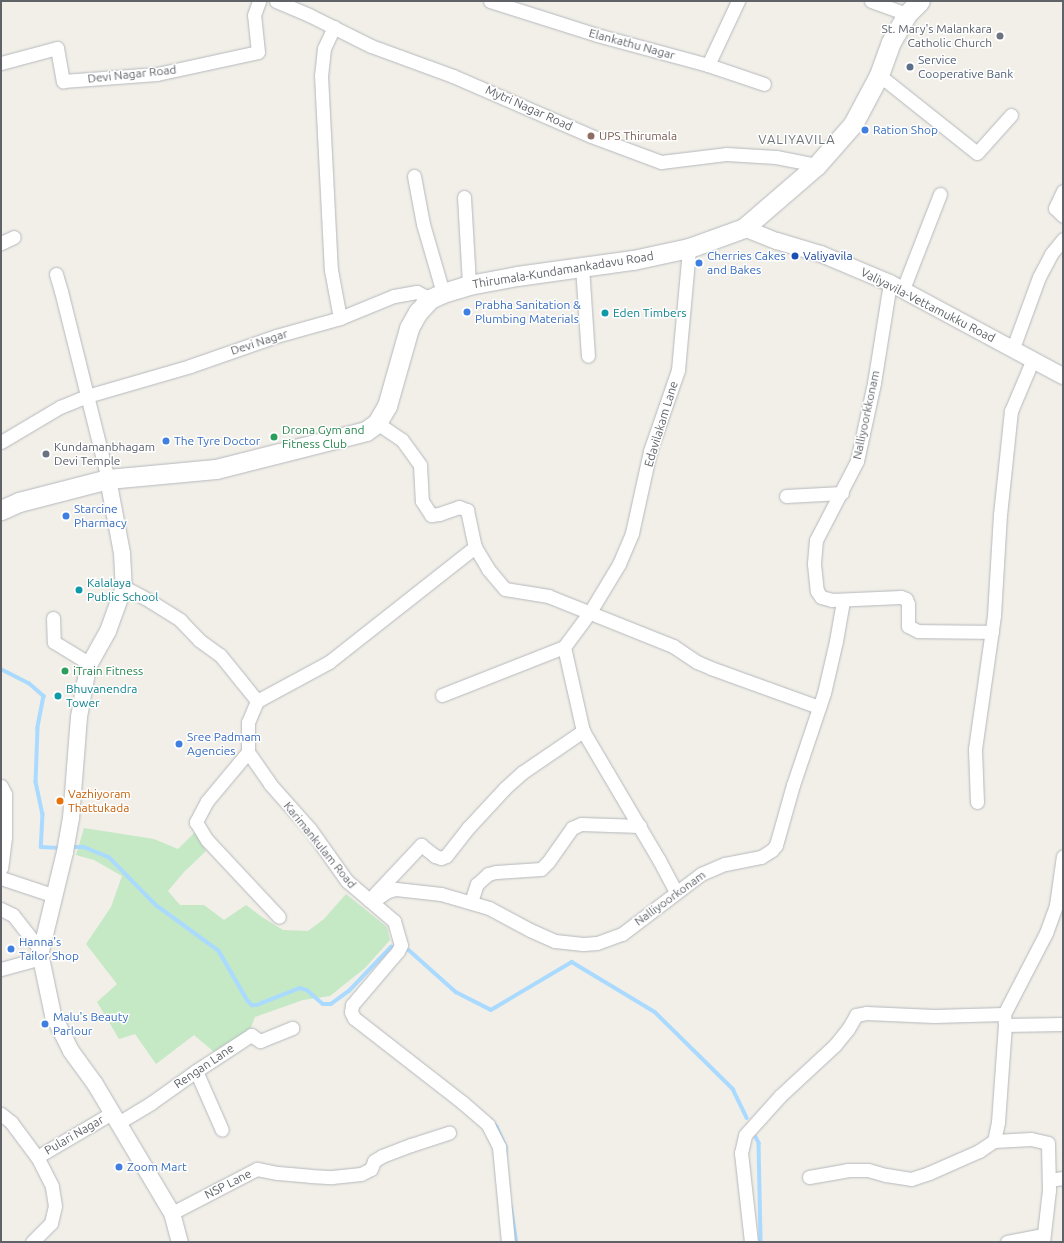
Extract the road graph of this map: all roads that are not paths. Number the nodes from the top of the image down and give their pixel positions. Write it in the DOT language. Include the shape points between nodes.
graph roads {
  1 [pos="259,1"];
  2 [pos="276,1"];
  3 [pos="490,1"];
  4 [pos="738,1"];
  5 [pos="871,1"];
  6 [pos="523,6"];
  7 [pos="913,8"];
  8 [pos="334,27"];
  9 [pos="1,63"];
  10 [pos="708,65"];
  11 [pos="879,75"];
  12 [pos="764,84"];
  13 [pos="1011,115"];
  14 [pos="817,165"];
  15 [pos="414,176"];
  16 [pos="1063,191"];
  17 [pos="940,194"];
  18 [pos="464,197"];
  19 [pos="1063,216"];
  20 [pos="744,228"];
  21 [pos="14,237"];
  22 [pos="1063,239"];
  23 [pos="1,243"];
  24 [pos="689,248"];
  25 [pos="582,266"];
  26 [pos="56,274"];
  27 [pos="469,285"];
  28 [pos="897,286"];
  29 [pos="436,296"];
  30 [pos="340,318"];
  31 [pos="1013,348"];
  32 [pos="588,356"];
  33 [pos="1033,359"];
  34 [pos="1063,376"];
  35 [pos="88,396"];
  36 [pos="377,423"];
  37 [pos="1,442"];
  38 [pos="108,479"];
  39 [pos="842,493"];
  40 [pos="786,496"];
  41 [pos="19,502"];
  42 [pos="1,510"];
  43 [pos="1,517"];
  44 [pos="475,548"];
  45 [pos="124,587"];
  46 [pos="843,601"];
  47 [pos="590,612"];
  48 [pos="53,618"];
  49 [pos="992,632"];
  50 [pos="564,647"];
  51 [pos="90,664"];
  52 [pos="442,695"];
  53 [pos="257,701"];
  54 [pos="819,707"];
  55 [pos="583,731"];
  56 [pos="248,752"];
  57 [pos="1,786"];
  58 [pos="977,802"];
  59 [pos="640,826"];
  60 [pos="1063,856"];
  61 [pos="1,868"];
  62 [pos="1,878"];
  63 [pos="676,892"];
  64 [pos="55,896"];
  65 [pos="369,900"];
  66 [pos="471,902"];
  67 [pos="1,909"];
  68 [pos="279,918"];
  69 [pos="41,954"];
  70 [pos="4,965"];
  71 [pos="1004,1020"];
  72 [pos="1063,1024"];
  73 [pos="293,1028"];
  74 [pos="196,1071"];
  75 [pos="1,1114"];
  76 [pos="115,1118"];
  77 [pos="222,1130"];
  78 [pos="449,1133"];
  79 [pos="994,1141"];
  80 [pos="36,1157"];
  81 [pos="809,1177"];
  82 [pos="1063,1178"];
  83 [pos="1049,1180"];
  84 [pos="172,1213"];
  85 [pos="1043,1238"];
  86 [pos="32,1242"];
  87 [pos="180,1242"];
  88 [pos="508,1242"];
  89 [pos="752,1242"];
  90 [pos="1007,1242"];
  1 -- 9 [label="street, Devi Nagar Road" via="254,15 258,52 157,74 63,81 57,48"];
  2 -- 8 [label="street, Mytri Nagar Road"];
  3 -- 6 [label="street, Elankathu Nagar"];
  4 -- 10 [label="street"];
  5 -- 7 [label="street"];
  6 -- 10 [label="street, Elankathu Nagar" via="597,35"];
  7 -- 11 [label="main road, Thirumala-Kundamankadavu Road" via="891,42"];
  8 -- 14 [label="street, Mytri Nagar Road" via="371,46 453,76 591,136 661,162 726,154 776,157"];
  8 -- 30 [label="street" via="324,48 321,75 331,270"];
  10 -- 12 [label="street, Elankathu Nagar"];
  11 -- 13 [label="street" via="977,153"];
  11 -- 14 [label="main road, Thirumala-Kundamankadavu Road" via="853,124"];
  14 -- 20 [label="main road, Thirumala-Kundamankadavu Road"];
  15 -- 29 [label="street"];
  16 -- 19 [label="street" via="1055,208"];
  17 -- 28 [label="street, Nalliyoorkkonam"];
  18 -- 27 [label="street"];
  20 -- 24 [label="main road, Thirumala-Kundamankadavu Road"];
  20 -- 28 [label="street, Valiyavila-Vettamukku Road" via="821,254"];
  21 -- 23 [label="street"];
  22 -- 31 [label="street" via="1051,254 1039,277"];
  24 -- 25 [label="main road, Thirumala-Kundamankadavu Road" via="633,260"];
  24 -- 47 [label="street, Edavilakam Lane" via="678,370 650,451 632,533 619,564"];
  25 -- 27 [label="main road, Thirumala-Kundamankadavu Road"];
  25 -- 32 [label="street"];
  26 -- 35 [label="street"];
  27 -- 29 [label="main road, Thirumala-Kundamankadavu Road"];
  28 -- 31 [label="street, Valiyavila-Vettamukku Road"];
  28 -- 39 [label="street, Nalliyoorkkonam" via="857,461"];
  29 -- 30 [label="street, Devi Nagar" via="417,292 394,296"];
  29 -- 36 [label="main road" via="418,312 409,328 387,406"];
  30 -- 35 [label="street, Devi Nagar"];
  31 -- 33 [label="street, Valiyavila-Vettamukku Road"];
  33 -- 34 [label="street, Valiyavila-Vettamukku Road"];
  33 -- 49 [label="street" via="1011,411 1000,515"];
  35 -- 37 [label="street, Devi Nagar" via="60,408"];
  35 -- 38 [label="street"];
  36 -- 38 [label="main road" via="366,431 216,469"];
  36 -- 44 [label="street" via="402,440 420,465 422,501 431,515 459,507 467,510"];
  38 -- 41 [label="main road"];
  38 -- 45 [label="street" via="122,553"];
  39 -- 40 [label="street"];
  39 -- 46 [label="street, Nalliyoorkkonam" via="824,521 816,540 814,564 817,591 822,597"];
  41 -- 42 [label="main road"];
  41 -- 43 [label="main road"];
  44 -- 47 [label="street" via="505,589 548,596"];
  44 -- 53 [label="street" via="329,662"];
  45 -- 51 [label="street" via="108,631"];
  45 -- 53 [label="street" via="180,620 199,640 220,655"];
  46 -- 49 [label="street" via="901,597 906,599 908,626 913,630"];
  46 -- 54 [label="street, Nalliyoorkonam" via="836,642"];
  47 -- 50 [label="street, Edavilakam Lane"];
  47 -- 54 [label="street" via="673,646 711,668"];
  48 -- 51 [label="street" via="54,642"];
  49 -- 58 [label="street" via="975,749"];
  50 -- 52 [label="street"];
  50 -- 55 [label="street"];
  51 -- 64 [label="street" via="79,717 72,811"];
  53 -- 56 [label="street" via="248,722"];
  54 -- 63 [label="street, Nalliyoorkonam" via="772,850 761,856 711,869"];
  55 -- 59 [label="street"];
  55 -- 65 [label="street" via="523,772 505,788 446,856 435,856 421,845"];
  56 -- 65 [label="street, Karimankulam Road" via="270,784 310,829 347,881"];
  56 -- 68 [label="street" via="207,801 196,822 208,840"];
  57 -- 61 [label="street" via="5,794 5,837"];
  59 -- 63 [label="street"];
  59 -- 66 [label="street" via="582,824 572,828 541,869 488,874 477,884"];
  60 -- 71 [label="street" via="1056,905 1046,933"];
  62 -- 64 [label="street"];
  63 -- 66 [label="street, Nalliyoorkonam" via="622,934 597,943 583,944 555,941 489,908"];
  64 -- 69 [label="street"];
  65 -- 66 [label="street, Nalliyoorkonam" via="396,889 430,892"];
  65 -- 88 [label="street, Karimankulam Road" via="394,921 401,945 352,1005 351,1012 354,1018 488,1125 499,1147"];
  67 -- 69 [label="street" via="13,915"];
  69 -- 70 [label="street"];
  69 -- 76 [label="street" via="53,1015 71,1051"];
  71 -- 72 [label="street"];
  71 -- 79 [label="street" via="998,1122"];
  71 -- 89 [label="street" via="866,1013 856,1015 835,1045 780,1096 745,1135 741,1153"];
  73 -- 74 [label="street, Rengan Lane" via="260,1041 251,1034"];
  74 -- 76 [label="street, Rengan Lane" via="151,1103"];
  74 -- 77 [label="street"];
  75 -- 80 [label="street" via="11,1122"];
  76 -- 80 [label="street, Pulari Nagar"];
  76 -- 84 [label="street"];
  78 -- 84 [label="street, NSP Lane" via="382,1156 374,1161 371,1169 360,1174 310,1176 257,1169"];
  79 -- 81 [label="street" via="979,1151 911,1179 868,1170 847,1170"];
  79 -- 83 [label="street" via="1031,1139 1048,1143"];
  80 -- 86 [label="street, Pulari Nagar" via="52,1186 55,1206 51,1223"];
  82 -- 83 [label="street"];
  83 -- 85 [label="street"];
  84 -- 87 [label="street"];
  85 -- 90 [label="street"];
}
